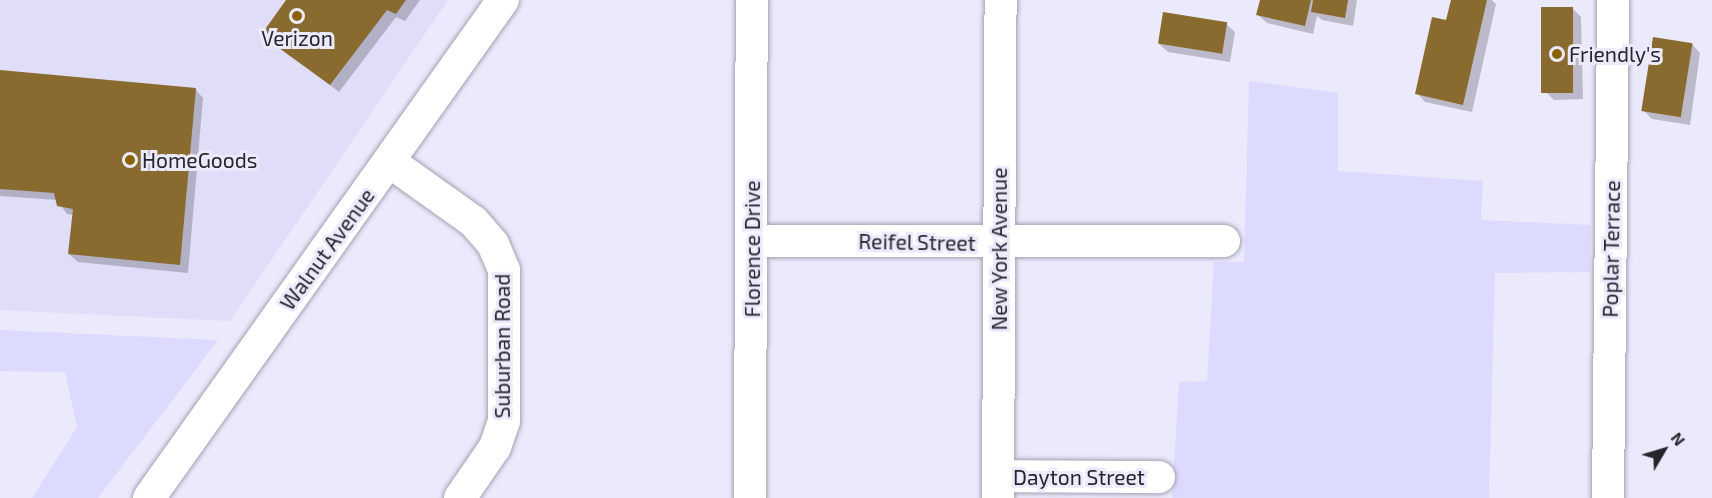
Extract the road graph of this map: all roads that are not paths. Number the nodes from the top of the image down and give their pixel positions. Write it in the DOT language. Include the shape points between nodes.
graph roads {
  1 [pos="503,0"];
  2 [pos="752,0"];
  3 [pos="1001,0"];
  4 [pos="1613,0"];
  5 [pos="390,162"];
  6 [pos="753,241"];
  7 [pos="1224,241"];
  8 [pos="999,243"];
  9 [pos="1159,477"];
  10 [pos="998,487"];
  11 [pos="149,498"];
  12 [pos="460,498"];
  13 [pos="750,498"];
  14 [pos="1608,498"];
  1 -- 5 [label="street, Walnut Avenue"];
  2 -- 6 [label="street, Florence Drive"];
  3 -- 8 [label="street, New York Avenue"];
  4 -- 14 [label="street, Poplar Terrace"];
  5 -- 11 [label="street, Walnut Avenue"];
  5 -- 12 [label="street, Suburban Road" via="484,232 504,270 504,421 495,447"];
  6 -- 8 [label="street, Reifel Street"];
  6 -- 13 [label="street, Florence Drive"];
  7 -- 8 [label="street, Reifel Street"];
  8 -- 10 [label="street, New York Avenue"];
  9 -- 10 [label="street, Dayton Street"];
}
